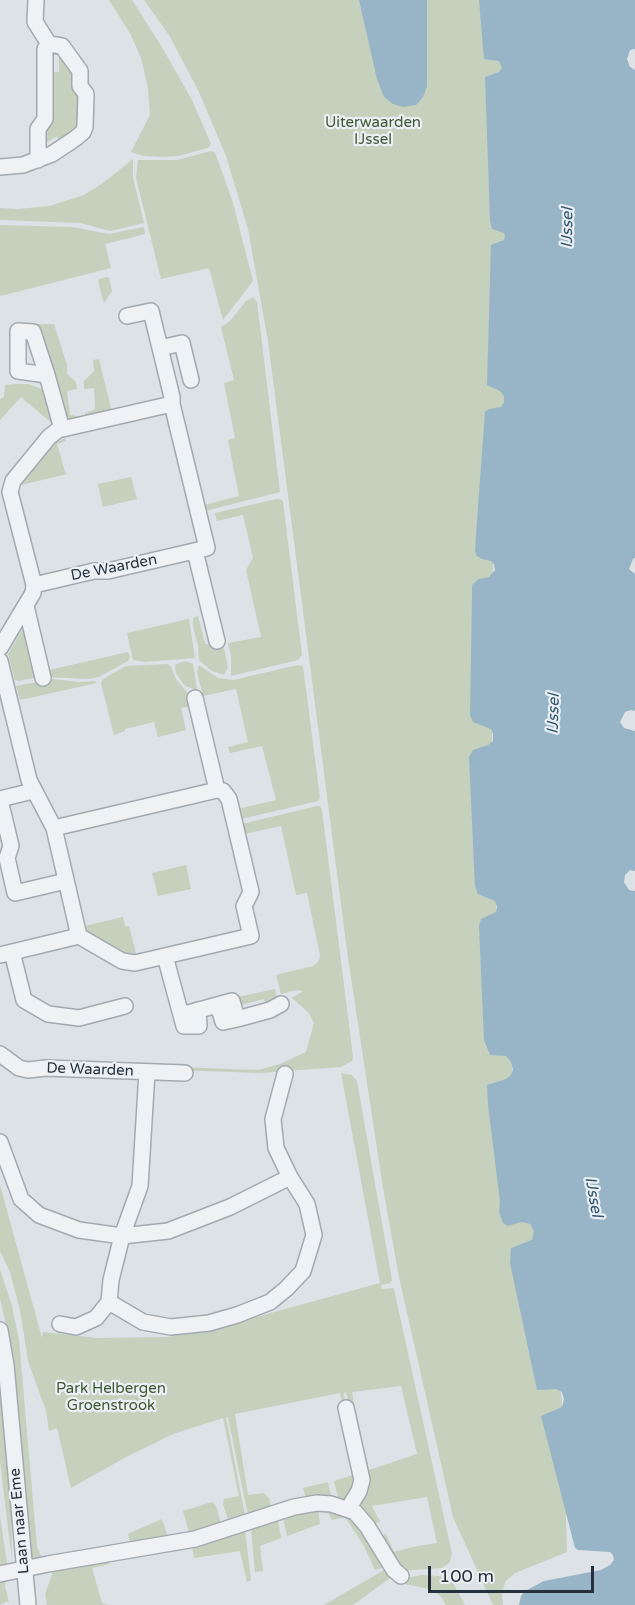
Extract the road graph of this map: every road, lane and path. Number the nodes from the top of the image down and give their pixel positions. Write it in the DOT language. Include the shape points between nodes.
graph roads {
  1 [pos="36,0"];
  2 [pos="49,44"];
  3 [pos="38,160"];
  4 [pos="0,167"];
  5 [pos="127,316"];
  6 [pos="160,348"];
  7 [pos="47,375"];
  8 [pos="190,380"];
  9 [pos="172,404"];
  10 [pos="62,429"];
  11 [pos="195,551"];
  12 [pos="34,585"];
  13 [pos="26,606"];
  14 [pos="217,641"];
  15 [pos="0,648"];
  16 [pos="0,661"];
  17 [pos="43,678"];
  18 [pos="195,698"];
  19 [pos="217,790"];
  20 [pos="33,791"];
  21 [pos="0,800"];
  22 [pos="54,828"];
  23 [pos="66,881"];
  24 [pos="79,936"];
  25 [pos="6,954"];
  26 [pos="165,956"];
  27 [pos="280,1004"];
  28 [pos="125,1006"];
  29 [pos="0,1054"];
  30 [pos="147,1072"];
  31 [pos="185,1073"];
  32 [pos="285,1074"];
  33 [pos="0,1142"];
  34 [pos="290,1177"];
  35 [pos="122,1236"];
  36 [pos="109,1302"];
  37 [pos="60,1324"];
  38 [pos="0,1330"];
  39 [pos="346,1408"];
  40 [pos="348,1509"];
  41 [pos="24,1569"];
  42 [pos="0,1574"];
  43 [pos="400,1575"];
  44 [pos="28,1605"];
  1 -- 2 [label="street" via="35,22"];
  2 -- 3 [label="street" via="45,49 45,119 38,129"];
  2 -- 3 [label="street" via="62,46 80,71 80,86 86,94 85,127 76,138"];
  3 -- 4 [label="street"];
  5 -- 6 [label="street" via="151,311"];
  6 -- 8 [label="street" via="182,343"];
  6 -- 9 [label="street"];
  7 -- 10 [label="street"];
  9 -- 10 [label="street"];
  9 -- 11 [label="street" via="207,548"];
  10 -- 12 [label="street" via="49,437 10,488"];
  11 -- 12 [label="street, De Waarden"];
  11 -- 14 [label="street"];
  12 -- 13 [label="street"];
  13 -- 15 [label="street"];
  13 -- 17 [label="street"];
  16 -- 20 [label="street"];
  18 -- 19 [label="street"];
  19 -- 22 [label="street"];
  19 -- 26 [label="street" via="223,790 229,799 251,891 244,906 251,936"];
  20 -- 21 [label="street"];
  20 -- 22 [label="street"];
  21 -- 23 [label="street" via="11,846 7,858 15,892"];
  22 -- 23 [label="street"];
  23 -- 24 [label="street"];
  24 -- 25 [label="street"];
  24 -- 26 [label="street" via="130,963"];
  25 -- 28 [label="street" via="24,1000 48,1014 79,1018"];
  26 -- 27 [label="street" via="181,1015 232,1001 237,1019"];
  29 -- 30 [label="street, De Waarden" via="28,1070"];
  30 -- 31 [label="street, De Waarden"];
  30 -- 35 [label="street" via="140,1186"];
  32 -- 34 [label="street" via="273,1119 276,1148"];
  33 -- 35 [label="street" via="21,1199 39,1215 79,1230"];
  34 -- 35 [label="street" via="230,1207 168,1231"];
  34 -- 36 [label="street" via="306,1204 314,1235 303,1271 270,1302 218,1322 171,1327 143,1322"];
  35 -- 36 [label="street"];
  36 -- 37 [label="street" via="96,1318 76,1327"];
  38 -- 41 [label="street, Laan naar Eme"];
  39 -- 40 [label="street" via="362,1480"];
  40 -- 41 [label="street" via="331,1503 305,1505 195,1539"];
  40 -- 43 [label="street" via="362,1518"];
  41 -- 42 [label="street"];
  41 -- 44 [label="street, Laan naar Eme"];
}
